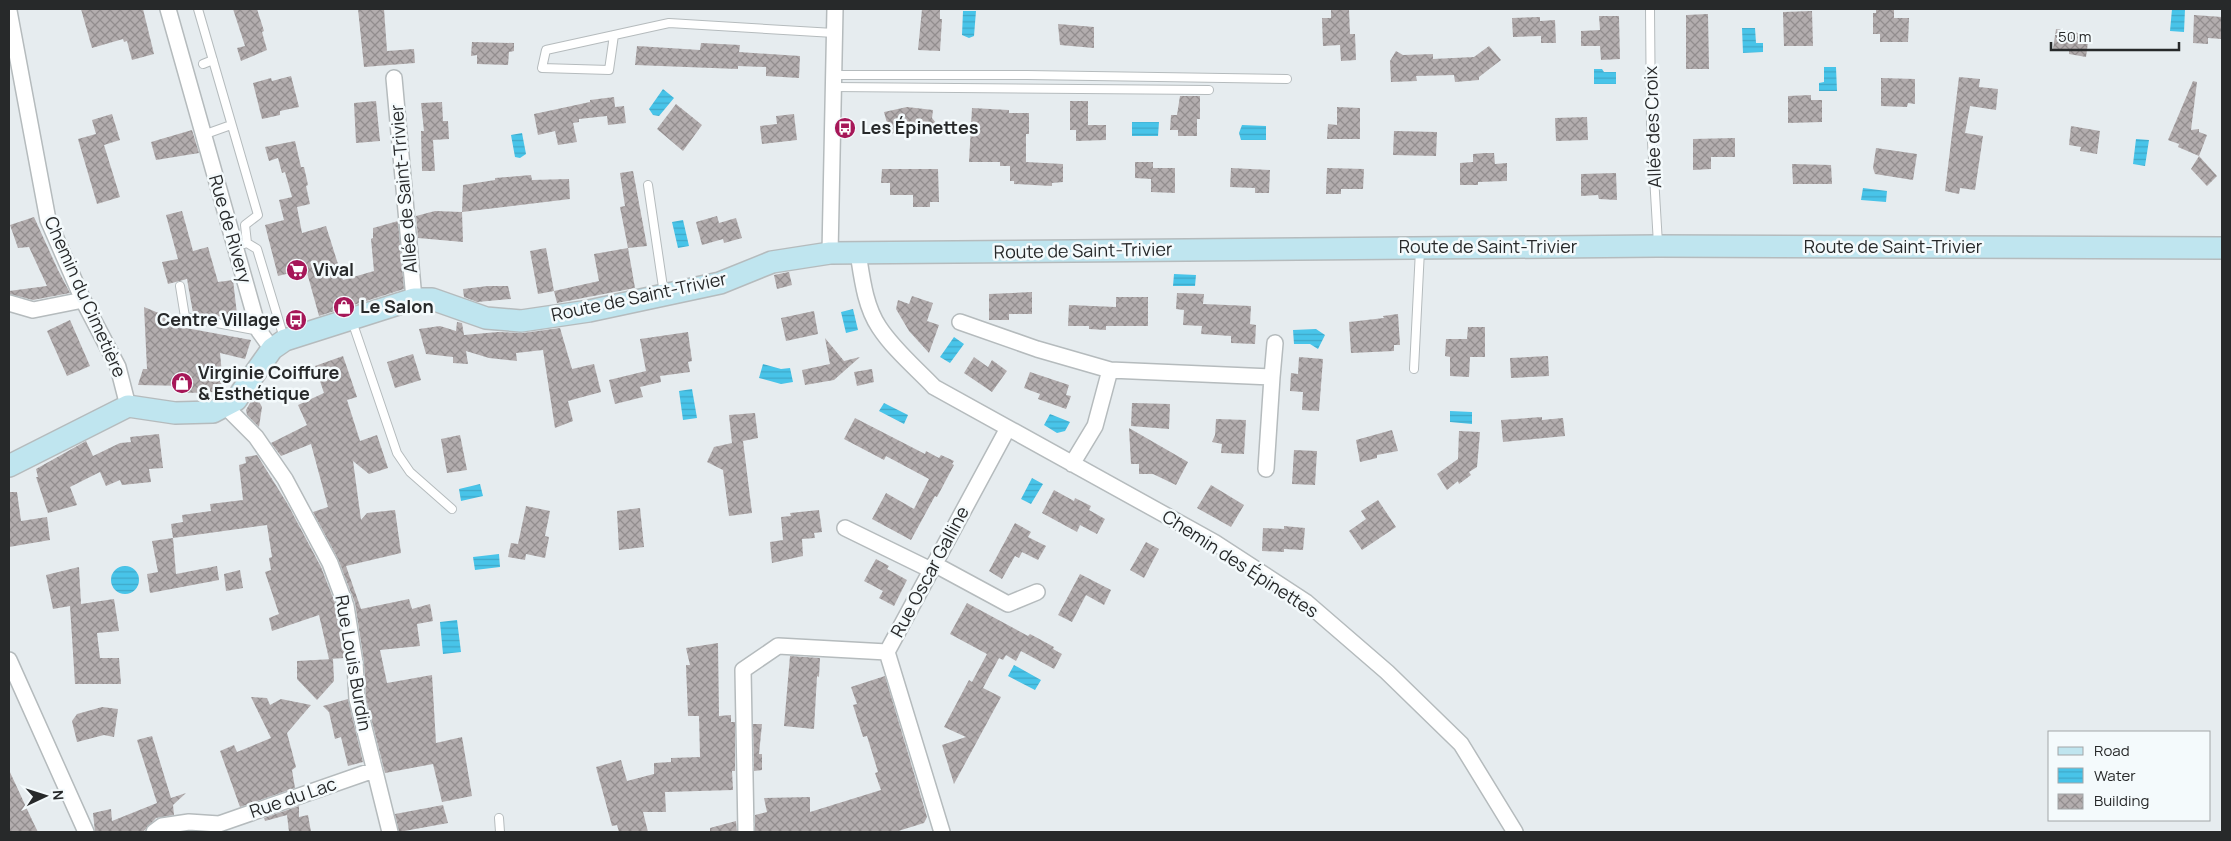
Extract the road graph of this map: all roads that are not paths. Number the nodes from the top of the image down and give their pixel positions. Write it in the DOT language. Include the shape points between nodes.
graph roads {
  1 [pos="168,9"];
  2 [pos="198,9"];
  3 [pos="835,9"];
  4 [pos="1650,9"];
  5 [pos="9,11"];
  6 [pos="834,33"];
  7 [pos="614,35"];
  8 [pos="213,60"];
  9 [pos="203,64"];
  10 [pos="394,78"];
  11 [pos="1286,79"];
  12 [pos="834,81"];
  13 [pos="1209,90"];
  14 [pos="231,125"];
  15 [pos="203,135"];
  16 [pos="648,185"];
  17 [pos="241,245"];
  18 [pos="1658,246"];
  19 [pos="1420,248"];
  20 [pos="2222,248"];
  21 [pos="830,253"];
  22 [pos="858,253"];
  23 [pos="180,286"];
  24 [pos="664,294"];
  25 [pos="414,299"];
  26 [pos="83,300"];
  27 [pos="9,303"];
  28 [pos="351,319"];
  29 [pos="960,322"];
  30 [pos="259,331"];
  31 [pos="1275,343"];
  32 [pos="278,345"];
  33 [pos="1110,370"];
  34 [pos="1414,370"];
  35 [pos="1272,377"];
  36 [pos="128,406"];
  37 [pos="225,406"];
  38 [pos="1008,428"];
  39 [pos="1072,464"];
  40 [pos="9,466"];
  41 [pos="1266,469"];
  42 [pos="452,509"];
  43 [pos="845,528"];
  44 [pos="933,567"];
  45 [pos="1037,592"];
  46 [pos="887,652"];
  47 [pos="9,660"];
  48 [pos="374,770"];
  49 [pos="499,818"];
  50 [pos="939,831"];
  51 [pos="86,832"];
  52 [pos="154,832"];
  53 [pos="390,832"];
  54 [pos="500,832"];
  55 [pos="746,832"];
  56 [pos="1515,832"];
  1 -- 15 [label="street, Rue de Rivery"];
  2 -- 8 [label="lane, Rue de Rivery"];
  3 -- 6 [label="street"];
  4 -- 18 [label="lane, Allée des Croix" via="1651,125"];
  5 -- 26 [label="street, Chemin du Cimetière" via="48,220"];
  6 -- 7 [label="lane" via="668,23"];
  6 -- 12 [label="street"];
  7 -- 7 [label="lane" via="546,50 542,68 609,70"];
  8 -- 9 [label="lane"];
  8 -- 14 [label="lane, Rue de Rivery"];
  10 -- 25 [label="street, Allée de Saint-Trivier"];
  11 -- 12 [label="lane" via="1027,75"];
  12 -- 13 [label="lane"];
  12 -- 21 [label="street"];
  14 -- 15 [label="lane"];
  14 -- 17 [label="lane, Rue de Rivery" via="258,215 245,225"];
  15 -- 17 [label="street, Rue de Rivery"];
  16 -- 24 [label="lane"];
  17 -- 30 [label="street, Rue de Rivery"];
  17 -- 32 [label="lane" via="257,249"];
  18 -- 19 [label="main road, Route de Saint-Trivier"];
  18 -- 20 [label="main road, Route de Saint-Trivier"];
  19 -- 22 [label="main road, Route de Saint-Trivier"];
  19 -- 34 [label="lane"];
  21 -- 22 [label="main road, Route de Saint-Trivier"];
  21 -- 24 [label="main road, Route de Saint-Trivier" via="772,262 720,283"];
  22 -- 38 [label="street, Chemin des Épinettes" via="865,294 879,327 900,352 934,387"];
  23 -- 30 [label="lane" via="185,317"];
  24 -- 25 [label="main road, Route de Saint-Trivier" via="589,312 521,321 486,318 432,299"];
  25 -- 28 [label="main road, Route de Saint-Trivier"];
  26 -- 27 [label="street" via="33,310"];
  26 -- 36 [label="street, Chemin du Cimetière" via="118,367"];
  28 -- 32 [label="main road, Route de Saint-Trivier"];
  28 -- 42 [label="lane" via="397,453 410,472"];
  29 -- 33 [label="street"];
  30 -- 32 [label="street, Rue de Rivery"];
  31 -- 35 [label="street"];
  32 -- 37 [label="main road" via="236,400"];
  33 -- 35 [label="street"];
  33 -- 39 [label="street" via="1095,426"];
  35 -- 41 [label="street"];
  36 -- 37 [label="main road" via="175,413 213,412"];
  36 -- 40 [label="main road"];
  37 -- 48 [label="street, Rue Louis Burdin" via="256,438 285,479 330,563 346,606 357,699"];
  38 -- 39 [label="street, Chemin des Épinettes"];
  38 -- 44 [label="street, Rue Oscar Galline"];
  39 -- 56 [label="street, Chemin des Épinettes" via="1214,542 1306,602 1387,672 1461,744"];
  43 -- 44 [label="street"];
  44 -- 45 [label="street" via="1008,604"];
  44 -- 46 [label="street, Rue Oscar Galline"];
  46 -- 50 [label="street"];
  46 -- 55 [label="street, Rue Oscar Galline" via="778,646 743,670"];
  47 -- 51 [label="street"];
  48 -- 52 [label="street, Rue du Lac" via="219,824 189,822 162,826"];
  48 -- 53 [label="street, Rue Louis Burdin"];
  49 -- 54 [label="lane"];
}
